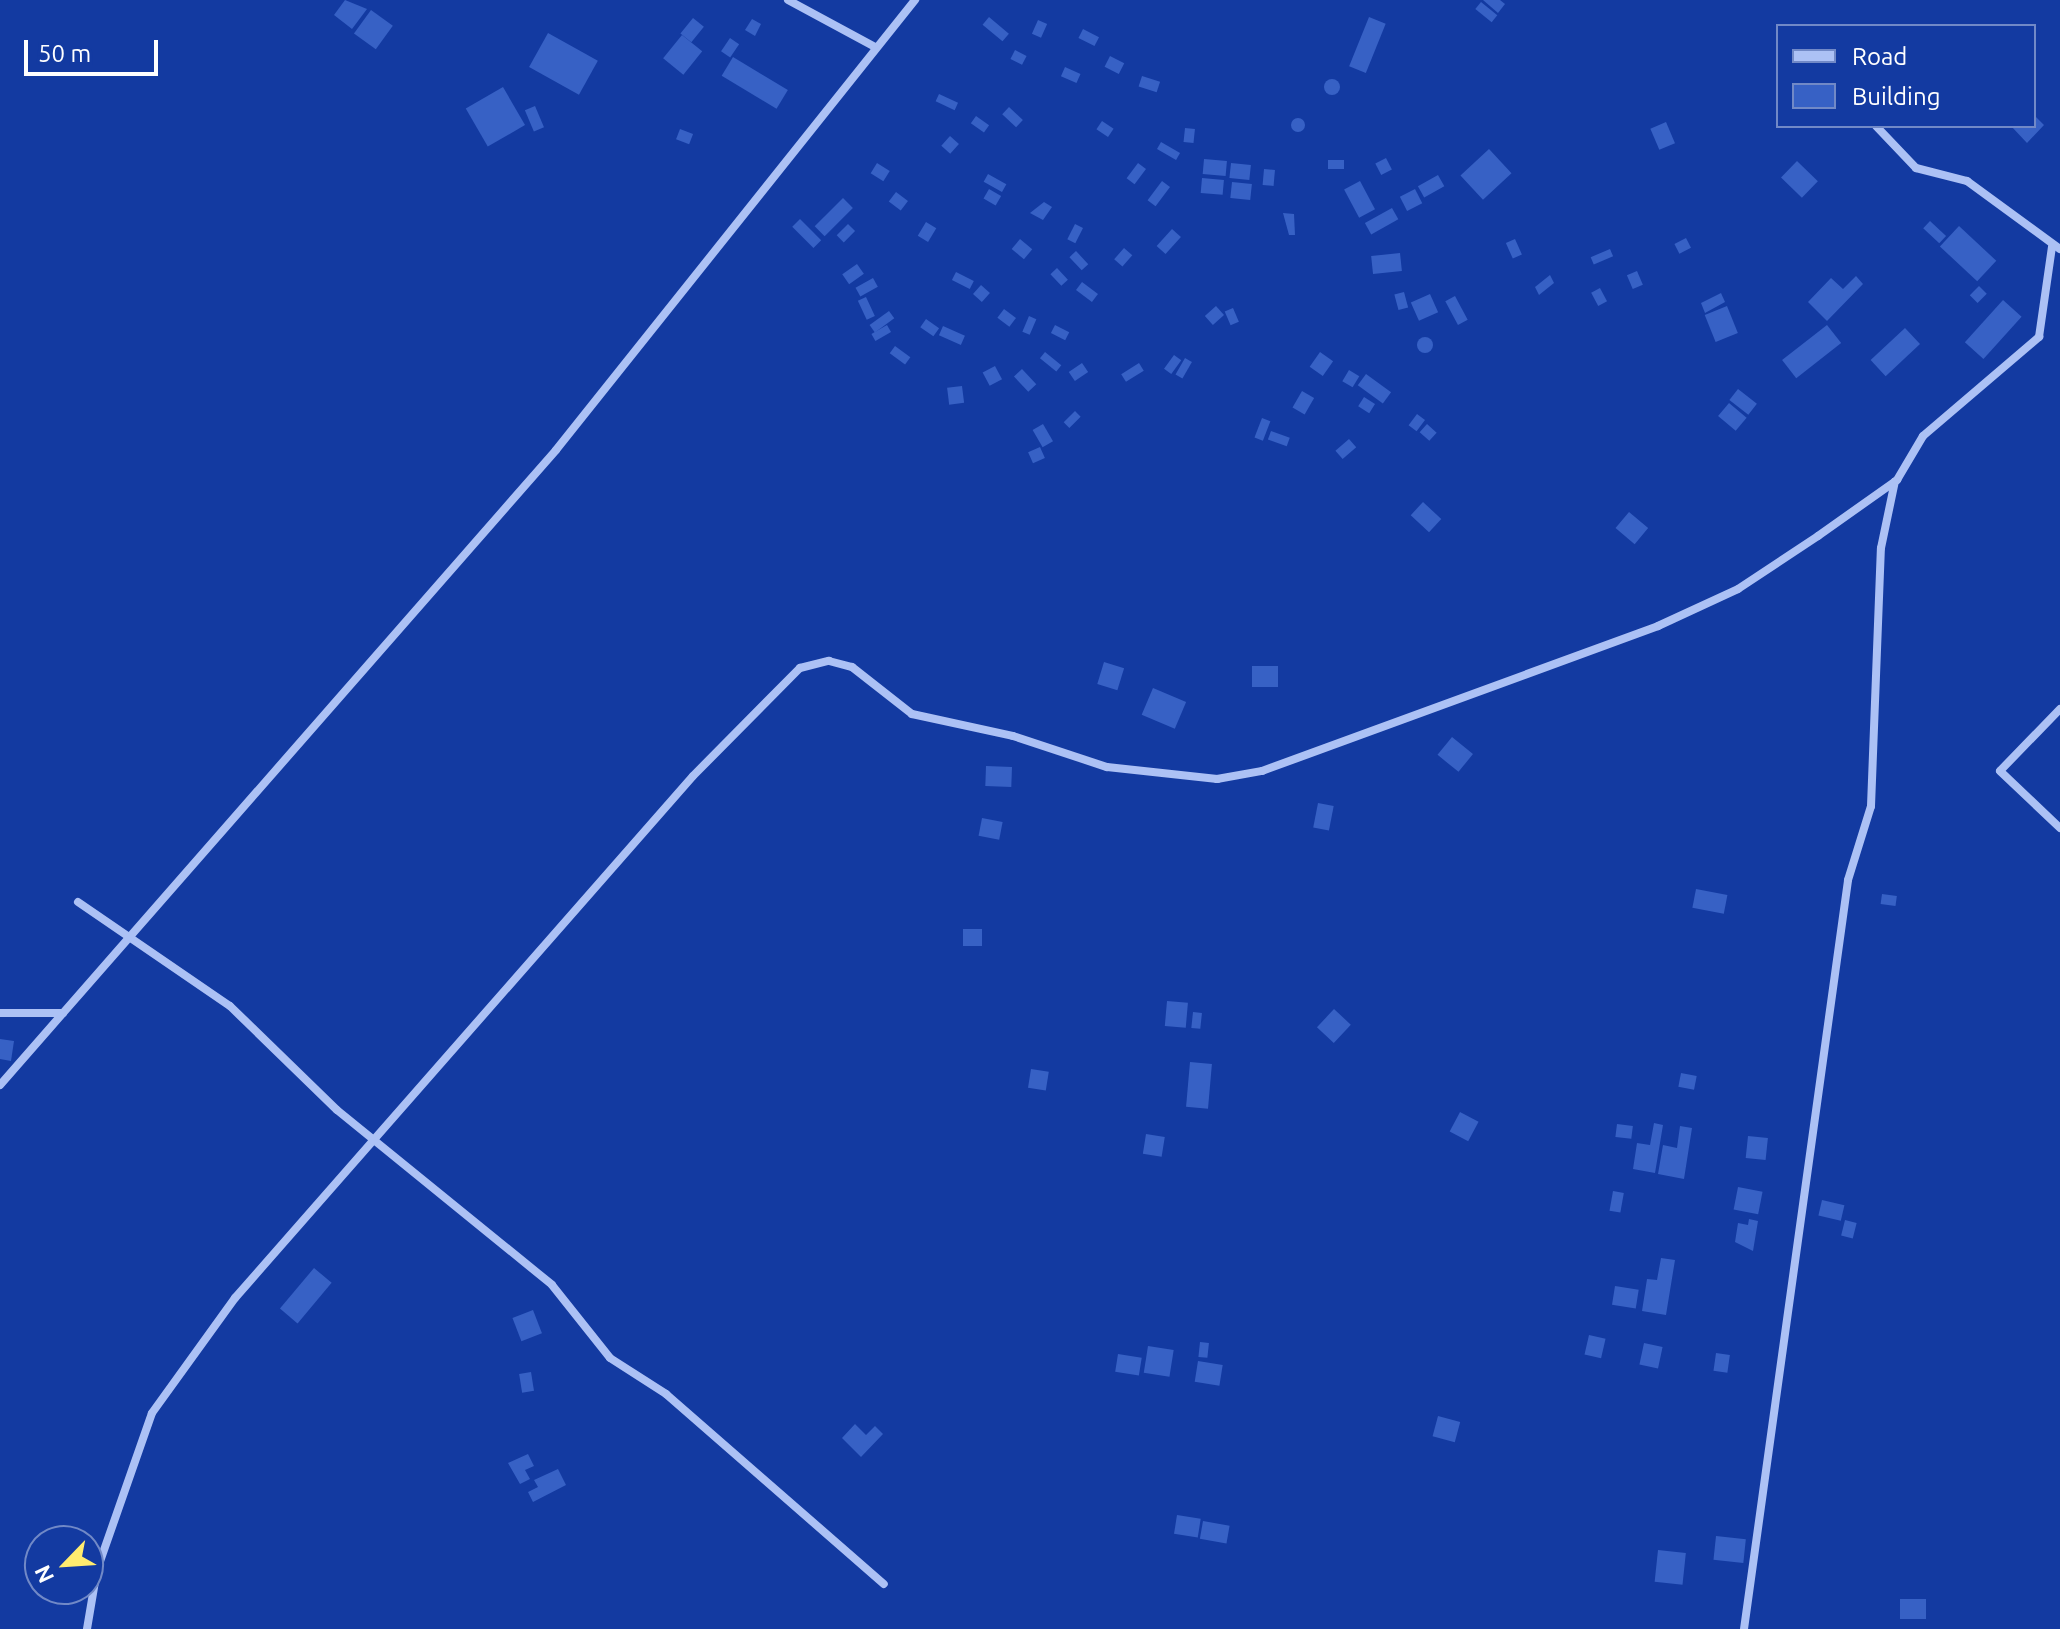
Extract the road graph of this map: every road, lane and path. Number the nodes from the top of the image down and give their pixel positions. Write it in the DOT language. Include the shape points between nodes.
graph roads {
  1 [pos="788,0"];
  2 [pos="915,0"];
  3 [pos="875,47"];
  4 [pos="1878,128"];
  5 [pos="2056,248"];
  6 [pos="1895,481"];
  7 [pos="2060,709"];
  8 [pos="2060,828"];
  9 [pos="78,902"];
  10 [pos="129,937"];
  11 [pos="0,1013"];
  12 [pos="63,1013"];
  13 [pos="0,1085"];
  14 [pos="375,1142"];
  15 [pos="884,1584"];
  16 [pos="87,1629"];
  17 [pos="1744,1629"];
  1 -- 3 [label="street"];
  2 -- 3 [label="street"];
  3 -- 10 [label="street" via="556,450"];
  4 -- 5 [label="street" via="1916,168 1967,181"];
  5 -- 6 [label="street" via="2039,337 1923,436"];
  6 -- 14 [label="street" via="1738,589 1658,626 1262,771 1217,779 1107,767 1013,736 912,714 852,667 829,661 800,668 693,776"];
  6 -- 17 [label="street" via="1881,548 1871,806 1848,880"];
  7 -- 8 [label="street" via="2000,771"];
  9 -- 10 [label="street"];
  10 -- 12 [label="street"];
  10 -- 14 [label="street" via="230,1006"];
  11 -- 12 [label="street"];
  12 -- 13 [label="street"];
  14 -- 15 [label="street" via="552,1285 610,1358 666,1394"];
  14 -- 16 [label="street" via="235,1298 152,1413 97,1570"];
}
